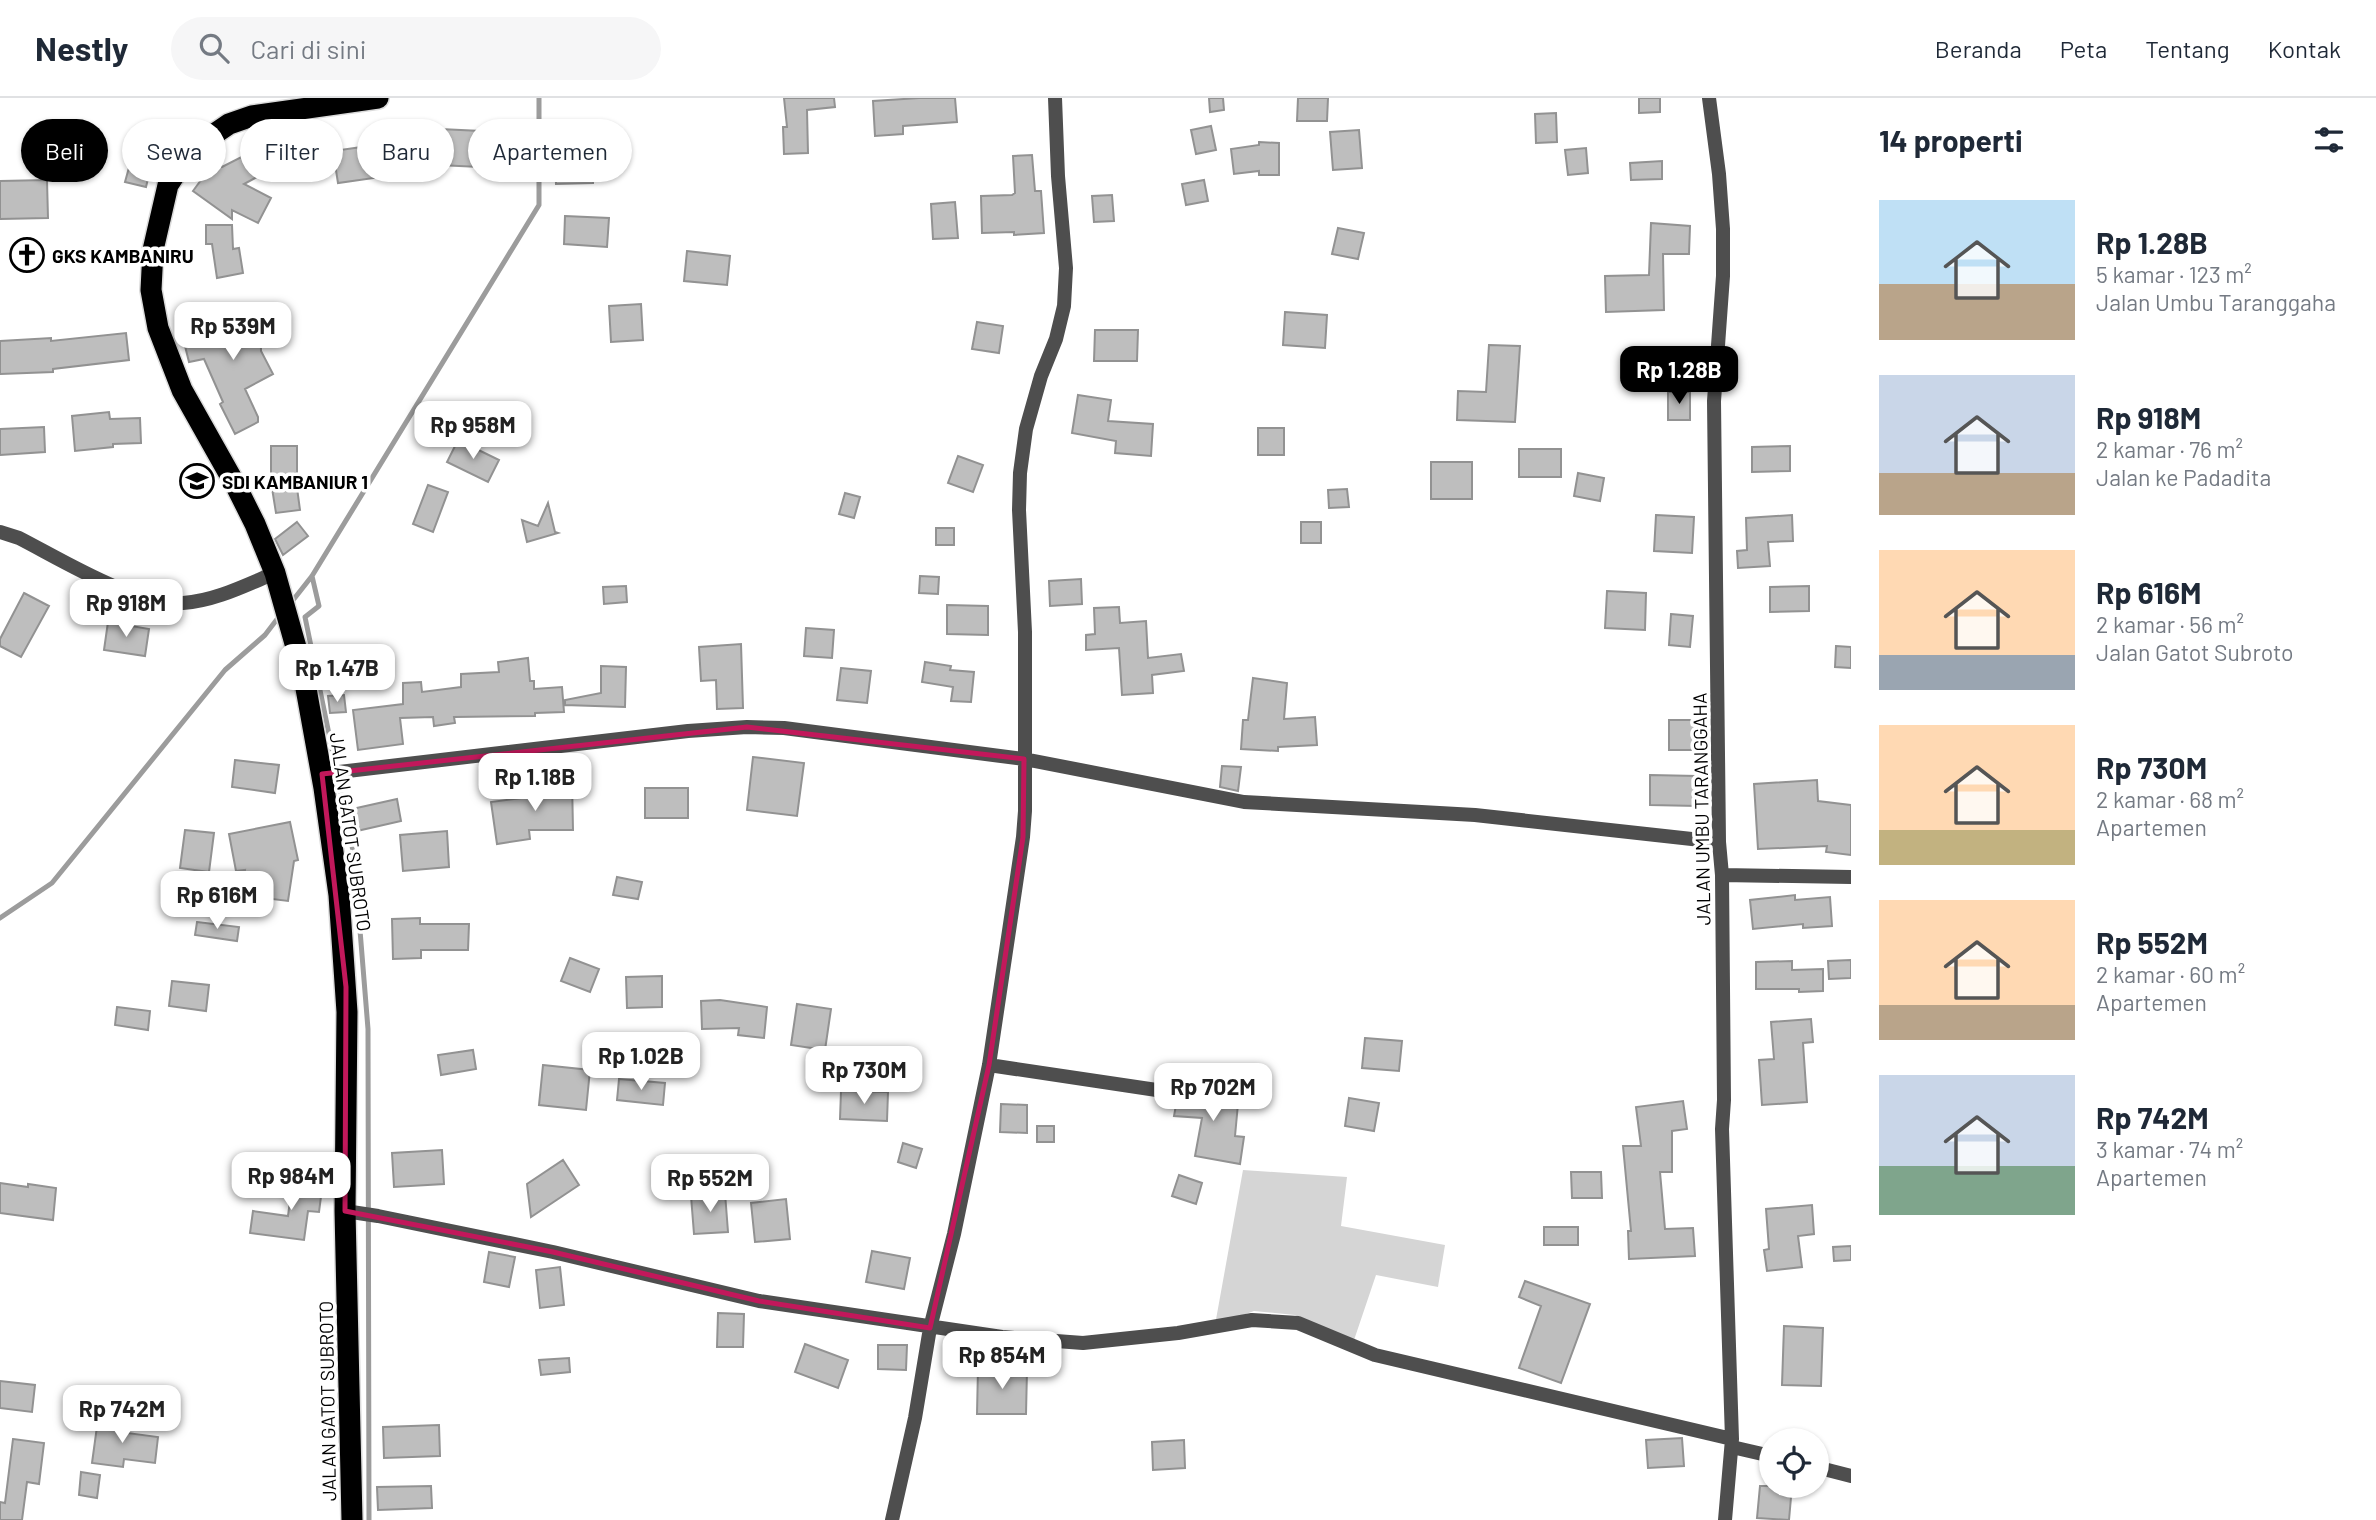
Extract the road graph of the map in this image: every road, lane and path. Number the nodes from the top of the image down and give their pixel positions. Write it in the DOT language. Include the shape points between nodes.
graph roads {
  1 [pos="377,98"];
  2 [pos="1055,98"];
  3 [pos="1709,98"];
  4 [pos="0,532"];
  5 [pos="277,580"];
  6 [pos="1024,759"];
  7 [pos="332,772"];
  8 [pos="1719,842"];
  9 [pos="1722,875"];
  10 [pos="1851,877"];
  11 [pos="989,1065"];
  12 [pos="1170,1092"];
  13 [pos="353,1212"];
  14 [pos="930,1328"];
  15 [pos="1732,1443"];
  16 [pos="1759,1452"];
  17 [pos="1829,1470"];
  18 [pos="1851,1476"];
  19 [pos="352,1520"];
  20 [pos="892,1520"];
  21 [pos="1725,1520"];
  1 -- 5 [label="highway, JALAN GATOT SUBROTO" via="252,116 229,124 201,143 168,185 153,250 151,290 158,328 182,390 236,486"];
  2 -- 6 [label="street" via="1066,268 1064,306 1026,429 1020,473"];
  3 -- 8 [label="street, JALAN UMBU TARANGGAHA" via="1723,229 1714,401"];
  4 -- 5 [label="street" via="143,599 182,603"];
  5 -- 7 [label="highway, JALAN GATOT SUBROTO"];
  6 -- 7 [label="street" via="747,727"];
  6 -- 8 [label="street" via="1244,802 1475,816"];
  6 -- 11 [label="street" via="1023,837"];
  7 -- 13 [label="highway, JALAN GATOT SUBROTO" via="346,988"];
  8 -- 9 [label="street, JALAN UMBU TARANGGAHA"];
  9 -- 10 [label="street"];
  9 -- 15 [label="street, JALAN UMBU TARANGGAHA" via="1722,1129"];
  11 -- 12 [label="street"];
  11 -- 14 [label="street"];
  13 -- 14 [label="street" via="553,1252 759,1301"];
  13 -- 19 [label="highway, JALAN GATOT SUBROTO"];
  14 -- 15 [label="street" via="1083,1343 1252,1320 1298,1323 1375,1355"];
  14 -- 20 [label="street"];
  15 -- 16 [label="street"];
  15 -- 21 [label="street, JALAN UMBU TARANGGAHA"];
  17 -- 18 [label="street"];
}
